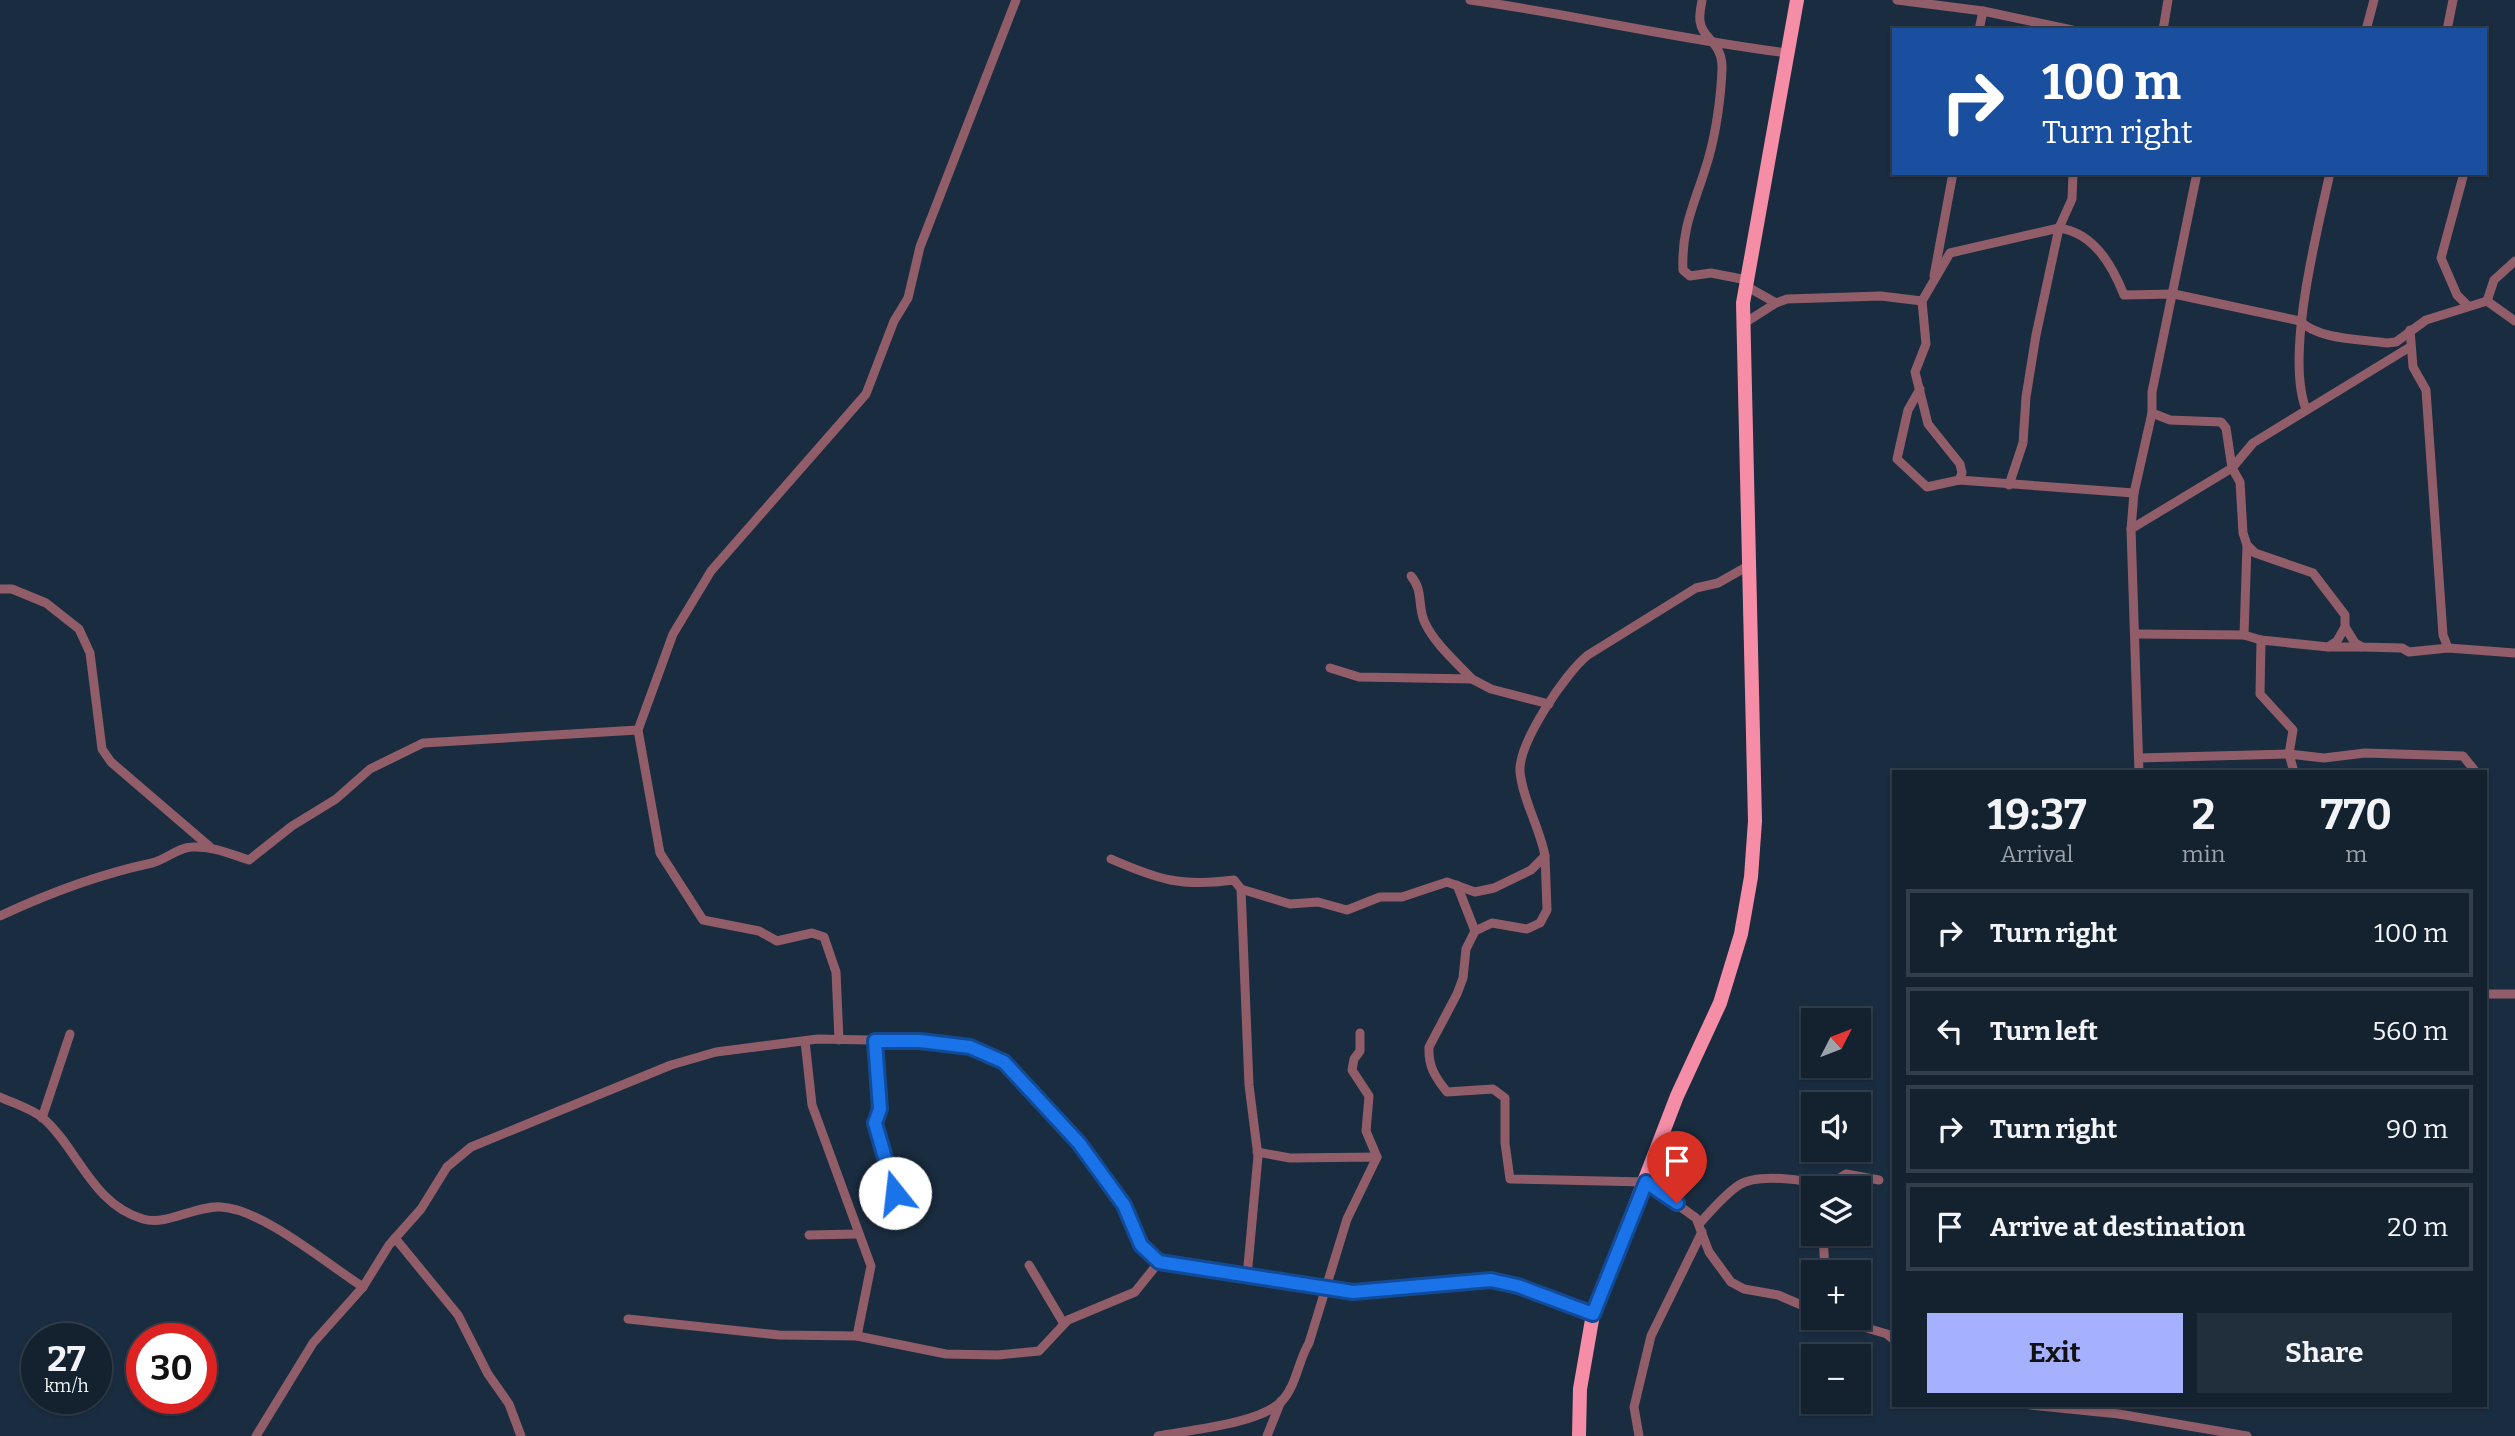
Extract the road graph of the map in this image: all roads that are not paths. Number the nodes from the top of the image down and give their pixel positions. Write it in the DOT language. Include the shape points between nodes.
graph roads {
  1 [pos="1016,0"];
  2 [pos="1470,0"];
  3 [pos="1702,0"];
  4 [pos="1797,0"];
  5 [pos="1897,0"];
  6 [pos="2168,0"];
  7 [pos="2374,0"];
  8 [pos="2453,0"];
  9 [pos="1983,11"];
  10 [pos="1979,28"];
  11 [pos="2063,28"];
  12 [pos="2163,28"];
  13 [pos="2367,28"];
  14 [pos="2447,28"];
  15 [pos="1717,44"];
  16 [pos="1788,53"];
  17 [pos="1953,175"];
  18 [pos="2073,175"];
  19 [pos="2197,175"];
  20 [pos="2330,175"];
  21 [pos="2463,175"];
  22 [pos="2059,228"];
  23 [pos="2515,261"];
  24 [pos="1746,283"];
  25 [pos="1931,288"];
  26 [pos="2174,294"];
  27 [pos="2457,295"];
  28 [pos="1922,301"];
  29 [pos="2487,301"];
  30 [pos="1776,303"];
  31 [pos="2468,306"];
  32 [pos="2445,313"];
  33 [pos="2300,321"];
  34 [pos="2515,321"];
  35 [pos="1743,324"];
  36 [pos="2410,330"];
  37 [pos="2396,342"];
  38 [pos="2410,347"];
  39 [pos="1920,388"];
  40 [pos="2306,409"];
  41 [pos="2152,413"];
  42 [pos="2232,468"];
  43 [pos="1959,480"];
  44 [pos="2009,485"];
  45 [pos="2134,493"];
  46 [pos="2131,529"];
  47 [pos="2248,545"];
  48 [pos="1748,566"];
  49 [pos="1411,576"];
  50 [pos="0,589"];
  51 [pos="2345,627"];
  52 [pos="2137,634"];
  53 [pos="2244,635"];
  54 [pos="2261,640"];
  55 [pos="2328,647"];
  56 [pos="2362,647"];
  57 [pos="2448,648"];
  58 [pos="2515,653"];
  59 [pos="1330,668"];
  60 [pos="1472,679"];
  61 [pos="1549,704"];
  62 [pos="638,730"];
  63 [pos="2289,754"];
  64 [pos="2139,758"];
  65 [pos="2140,770"];
  66 [pos="2293,770"];
  67 [pos="2474,770"];
  68 [pos="211,848"];
  69 [pos="1545,856"];
  70 [pos="1111,859"];
  71 [pos="1457,885"];
  72 [pos="1241,889"];
  73 [pos="0,916"];
  74 [pos="1475,930"];
  75 [pos="2487,994"];
  76 [pos="2515,994"];
  77 [pos="1360,1033"];
  78 [pos="70,1034"];
  79 [pos="839,1040"];
  80 [pos="805,1041"];
  81 [pos="875,1041"];
  82 [pos="0,1097"];
  83 [pos="42,1118"];
  84 [pos="1257,1152"];
  85 [pos="1377,1157"];
  86 [pos="1801,1179"];
  87 [pos="1871,1179"];
  88 [pos="1879,1180"];
  89 [pos="1646,1182"];
  90 [pos="895,1193"];
  91 [pos="1700,1228"];
  92 [pos="857,1234"];
  93 [pos="809,1235"];
  94 [pos="395,1238"];
  95 [pos="1159,1262"];
  96 [pos="1029,1265"];
  97 [pos="1247,1277"];
  98 [pos="363,1287"];
  99 [pos="1323,1289"];
  100 [pos="1801,1305"];
  101 [pos="1593,1314"];
  102 [pos="628,1319"];
  103 [pos="1064,1324"];
  104 [pos="1871,1329"];
  105 [pos="858,1336"];
  106 [pos="1892,1338"];
  107 [pos="1281,1401"];
  108 [pos="2050,1407"];
  109 [pos="257,1436"];
  110 [pos="521,1436"];
  111 [pos="1158,1436"];
  112 [pos="1267,1436"];
  113 [pos="1579,1436"];
  114 [pos="1639,1436"];
  115 [pos="2247,1436"];
  1 -- 62 [label="street" via="920,247 908,298 894,321 866,394 711,571 673,634"];
  2 -- 15 [label="street"];
  3 -- 15 [label="street" via="1702,29"];
  4 -- 16 [label="main road"];
  5 -- 9 [label="street"];
  6 -- 12 [label="street"];
  7 -- 13 [label="street"];
  8 -- 14 [label="street"];
  9 -- 10 [label="street"];
  9 -- 11 [label="street"];
  15 -- 16 [label="street"];
  15 -- 24 [label="street" via="1722,65 1709,158 1685,225 1683,270 1690,276 1711,273"];
  16 -- 24 [label="main road"];
  17 -- 25 [label="street"];
  18 -- 22 [label="street" via="2072,199"];
  19 -- 26 [label="street"];
  20 -- 33 [label="street"];
  21 -- 27 [label="street" via="2441,258"];
  22 -- 25 [label="street" via="1950,253"];
  22 -- 26 [label="street" via="2077,233 2109,260 2124,295"];
  22 -- 44 [label="street" via="2036,335 2024,443"];
  23 -- 29 [label="street" via="2494,280"];
  24 -- 30 [label="street"];
  24 -- 35 [label="main road"];
  25 -- 28 [label="street"];
  26 -- 33 [label="street"];
  26 -- 41 [label="street" via="2152,392"];
  27 -- 31 [label="street"];
  27 -- 32 [label="street"];
  28 -- 30 [label="street" via="1881,296"];
  28 -- 39 [label="street" via="1926,344 1915,372"];
  29 -- 31 [label="street"];
  29 -- 34 [label="street"];
  30 -- 35 [label="street"];
  31 -- 32 [label="street"];
  32 -- 36 [label="street"];
  33 -- 37 [label="street" via="2319,332"];
  33 -- 40 [label="street" via="2299,392"];
  35 -- 48 [label="main road"];
  36 -- 37 [label="street"];
  36 -- 38 [label="street"];
  37 -- 38 [label="street"];
  38 -- 40 [label="street"];
  38 -- 57 [label="street" via="2413,367 2426,390 2443,635"];
  39 -- 43 [label="street" via="1928,424 1960,464"];
  39 -- 43 [label="street" via="1908,410 1897,459 1927,486"];
  40 -- 42 [label="street" via="2253,443"];
  41 -- 42 [label="street" via="2170,420 2221,422"];
  41 -- 45 [label="street"];
  42 -- 46 [label="street"];
  42 -- 47 [label="street" via="2240,482"];
  43 -- 44 [label="street"];
  44 -- 45 [label="street"];
  45 -- 46 [label="street"];
  46 -- 52 [label="street"];
  47 -- 51 [label="street" via="2255,553 2314,573 2341,608"];
  47 -- 53 [label="street"];
  48 -- 61 [label="street" via="1718,583 1696,588 1588,655"];
  48 -- 89 [label="main road" via="1755,821 1751,877 1741,934 1720,1003 1677,1096"];
  49 -- 60 [label="street" via="1418,584 1423,620"];
  50 -- 68 [label="street" via="46,603 79,629 90,653 102,749"];
  51 -- 55 [label="street"];
  51 -- 56 [label="street"];
  52 -- 53 [label="street"];
  52 -- 64 [label="street"];
  53 -- 54 [label="street"];
  54 -- 55 [label="street"];
  54 -- 63 [label="street" via="2260,694 2293,730"];
  55 -- 56 [label="street"];
  56 -- 57 [label="street" via="2409,652"];
  57 -- 58 [label="street"];
  59 -- 60 [label="street" via="1359,677"];
  60 -- 61 [label="street" via="1491,689"];
  61 -- 69 [label="street" via="1526,745 1520,771"];
  62 -- 68 [label="street" via="423,743 370,768 336,799 249,860"];
  62 -- 79 [label="street" via="660,853 703,919 760,931 777,941 812,933 824,937 836,972"];
  63 -- 64 [label="street"];
  63 -- 66 [label="street"];
  63 -- 67 [label="street" via="2325,758 2436,753 2463,756"];
  64 -- 65 [label="street"];
  68 -- 73 [label="street" via="188,847 151,863 105,873"];
  69 -- 71 [label="street" via="1509,883 1475,892"];
  69 -- 74 [label="street" via="1547,909 1541,923 1527,929 1492,923"];
  70 -- 72 [label="street" via="1181,883 1234,880"];
  71 -- 72 [label="street" via="1447,882 1402,897 1380,897 1347,910 1318,902 1290,904"];
  71 -- 74 [label="street"];
  72 -- 84 [label="street" via="1248,1085"];
  74 -- 89 [label="street" via="1466,949 1457,994 1429,1047 1434,1076 1447,1091 1493,1089 1505,1098 1510,1179"];
  75 -- 76 [label="street"];
  77 -- 85 [label="street" via="1360,1051 1352,1070 1369,1096 1366,1131"];
  78 -- 83 [label="street"];
  79 -- 80 [label="street"];
  79 -- 81 [label="street"];
  80 -- 92 [label="street" via="812,1105"];
  80 -- 94 [label="street" via="716,1052 671,1065 471,1147 447,1167 421,1209"];
  81 -- 90 [label="street" via="880,1109 875,1123"];
  81 -- 95 [label="street" via="970,1047 1004,1062 1079,1143 1124,1205 1141,1245"];
  82 -- 83 [label="street"];
  83 -- 98 [label="street" via="101,1194 133,1214 158,1220 220,1206 239,1210 261,1218"];
  84 -- 85 [label="street" via="1290,1158"];
  84 -- 97 [label="street"];
  85 -- 99 [label="street" via="1347,1219"];
  86 -- 91 [label="street" via="1741,1183"];
  87 -- 88 [label="street"];
  89 -- 91 [label="street" via="1687,1208"];
  89 -- 101 [label="main road"];
  91 -- 100 [label="street" via="1721,1272 1731,1282"];
  91 -- 114 [label="street" via="1651,1336 1634,1407"];
  92 -- 93 [label="street"];
  92 -- 105 [label="street" via="871,1266"];
  94 -- 98 [label="street"];
  94 -- 110 [label="street" via="458,1315 509,1404"];
  95 -- 97 [label="street"];
  95 -- 103 [label="street" via="1126,1298"];
  96 -- 103 [label="street"];
  97 -- 99 [label="street"];
  98 -- 109 [label="street" via="313,1343"];
  99 -- 101 [label="street" via="1353,1292 1491,1280"];
  99 -- 107 [label="street" via="1296,1378"];
  101 -- 113 [label="main road" via="1580,1389"];
  102 -- 105 [label="street" via="779,1335"];
  103 -- 105 [label="street" via="1039,1351 998,1355 946,1354"];
  104 -- 106 [label="street"];
  107 -- 111 [label="street" via="1255,1416"];
  107 -- 112 [label="street"];
  108 -- 115 [label="street"];
}
